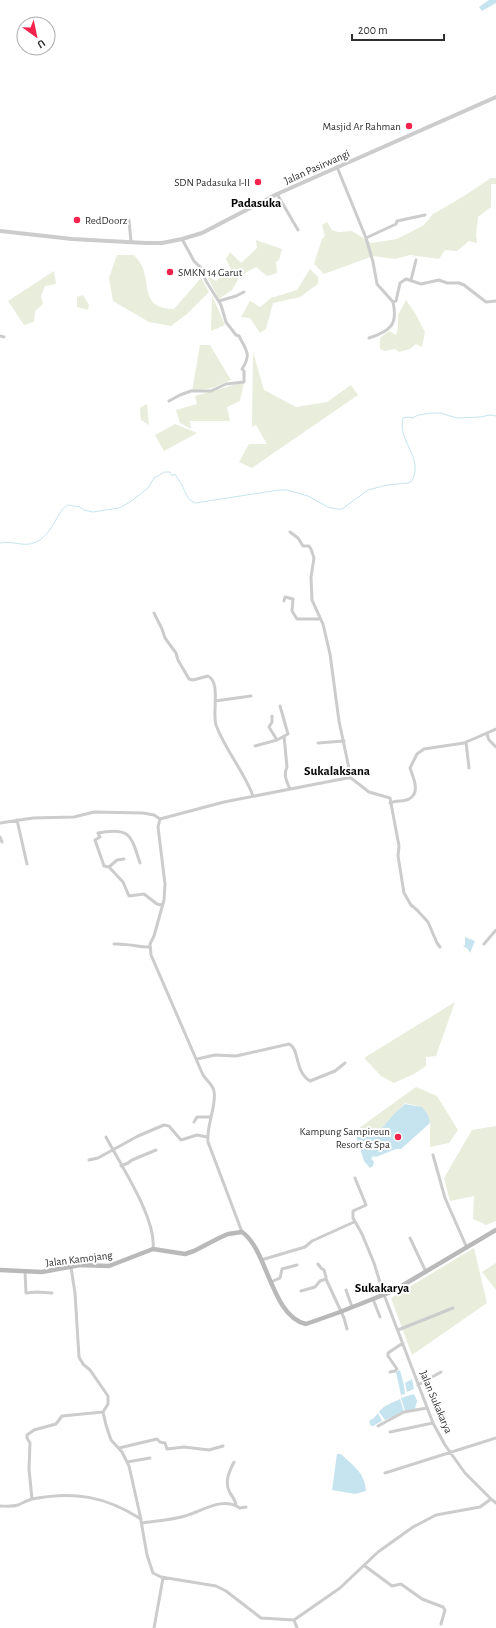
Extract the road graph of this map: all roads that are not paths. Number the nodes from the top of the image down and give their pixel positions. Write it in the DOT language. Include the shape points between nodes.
graph roads {
  1 [pos="496,97"];
  2 [pos="337,167"];
  3 [pos="278,194"];
  4 [pos="425,214"];
  5 [pos="128,220"];
  6 [pos="298,230"];
  7 [pos="0,232"];
  8 [pos="366,238"];
  9 [pos="182,239"];
  10 [pos="131,242"];
  11 [pos="416,260"];
  12 [pos="411,280"];
  13 [pos="244,292"];
  14 [pos="218,301"];
  15 [pos="496,301"];
  16 [pos="393,302"];
  17 [pos="0,336"];
  18 [pos="4,337"];
  19 [pos="370,338"];
  20 [pos="169,401"];
  21 [pos="290,532"];
  22 [pos="284,601"];
  23 [pos="154,613"];
  24 [pos="321,619"];
  25 [pos="251,696"];
  26 [pos="215,701"];
  27 [pos="280,706"];
  28 [pos="272,716"];
  29 [pos="496,729"];
  30 [pos="486,734"];
  31 [pos="284,736"];
  32 [pos="277,740"];
  33 [pos="344,741"];
  34 [pos="466,742"];
  35 [pos="318,743"];
  36 [pos="254,746"];
  37 [pos="496,746"];
  38 [pos="469,768"];
  39 [pos="351,778"];
  40 [pos="290,789"];
  41 [pos="252,796"];
  42 [pos="390,803"];
  43 [pos="160,819"];
  44 [pos="17,820"];
  45 [pos="0,823"];
  46 [pos="0,837"];
  47 [pos="2,842"];
  48 [pos="124,859"];
  49 [pos="140,863"];
  50 [pos="27,864"];
  51 [pos="108,867"];
  52 [pos="162,905"];
  53 [pos="496,930"];
  54 [pos="114,944"];
  55 [pos="484,944"];
  56 [pos="150,947"];
  57 [pos="440,947"];
  58 [pos="197,1059"];
  59 [pos="345,1063"];
  60 [pos="211,1117"];
  61 [pos="194,1122"];
  62 [pos="106,1137"];
  63 [pos="207,1137"];
  64 [pos="113,1150"];
  65 [pos="156,1150"];
  66 [pos="433,1155"];
  67 [pos="89,1160"];
  68 [pos="121,1166"];
  69 [pos="355,1178"];
  70 [pos="354,1222"];
  71 [pos="496,1230"];
  72 [pos="242,1232"];
  73 [pos="410,1238"];
  74 [pos="467,1248"];
  75 [pos="153,1249"];
  76 [pos="261,1260"];
  77 [pos="318,1264"];
  78 [pos="297,1265"];
  79 [pos="71,1267"];
  80 [pos="0,1270"];
  81 [pos="25,1271"];
  82 [pos="426,1272"];
  83 [pos="326,1279"];
  84 [pos="271,1282"];
  85 [pos="346,1290"];
  86 [pos="301,1291"];
  87 [pos="52,1293"];
  88 [pos="384,1294"];
  89 [pos="372,1299"];
  90 [pos="352,1307"];
  91 [pos="453,1308"];
  92 [pos="341,1312"];
  93 [pos="380,1317"];
  94 [pos="347,1329"];
  95 [pos="398,1330"];
  96 [pos="403,1343"];
  97 [pos="390,1372"];
  98 [pos="441,1372"];
  99 [pos="418,1385"];
  100 [pos="427,1408"];
  101 [pos="103,1412"];
  102 [pos="433,1423"];
  103 [pos="378,1426"];
  104 [pos="390,1432"];
  105 [pos="496,1438"];
  106 [pos="223,1446"];
  107 [pos="119,1448"];
  108 [pos="451,1453"];
  109 [pos="150,1458"];
  110 [pos="127,1462"];
  111 [pos="234,1462"];
  112 [pos="385,1473"];
  113 [pos="32,1499"];
  114 [pos="491,1500"];
  115 [pos="496,1503"];
  116 [pos="236,1505"];
  117 [pos="0,1506"];
  118 [pos="246,1506"];
  119 [pos="141,1519"];
  120 [pos="142,1523"];
  121 [pos="364,1566"];
  122 [pos="163,1578"];
  123 [pos="294,1620"];
  124 [pos="441,1624"];
  125 [pos="154,1628"];
  126 [pos="297,1628"];
  1 -- 2 [label="street, Jalan Pasirwangi"];
  2 -- 3 [label="street, Jalan Pasirwangi"];
  2 -- 8 [label="street"];
  3 -- 6 [label="street"];
  3 -- 9 [label="street, Jalan Pasirwangi" via="207,230"];
  4 -- 8 [label="street" via="396,221 396,224"];
  5 -- 10 [label="street"];
  7 -- 10 [label="street, Jalan Pasirwangi"];
  8 -- 16 [label="street" via="377,284"];
  9 -- 10 [label="street, Jalan Pasirwangi" via="162,243"];
  9 -- 14 [label="street"];
  11 -- 12 [label="street"];
  12 -- 15 [label="street" via="421,284 439,280 464,285 486,302"];
  12 -- 16 [label="street" via="406,279 400,283 396,301"];
  13 -- 14 [label="street"];
  14 -- 20 [label="street" via="226,322 239,336 247,351 248,356 242,369 244,382 226,384 211,391 191,391"];
  16 -- 19 [label="street" via="396,316 393,324"];
  17 -- 18 [label="street"];
  21 -- 24 [label="street" via="303,546 309,546 313,553 312,596"];
  22 -- 24 [label="street" via="285,597 293,599 292,611 297,619"];
  23 -- 26 [label="street" via="189,679 210,677 214,686"];
  24 -- 33 [label="street" via="330,654"];
  25 -- 26 [label="street"];
  26 -- 41 [label="street" via="216,724"];
  27 -- 31 [label="street" via="288,733"];
  28 -- 32 [label="street" via="269,727"];
  29 -- 30 [label="street"];
  30 -- 34 [label="street"];
  30 -- 37 [label="street"];
  31 -- 32 [label="street"];
  31 -- 40 [label="street" via="287,767 285,771"];
  32 -- 36 [label="street"];
  33 -- 35 [label="street"];
  33 -- 39 [label="street"];
  34 -- 38 [label="street"];
  34 -- 42 [label="street" via="424,749 417,754 410,768 416,782 412,796 408,800"];
  39 -- 40 [label="street"];
  39 -- 42 [label="street" via="369,792 390,798"];
  40 -- 41 [label="street"];
  41 -- 43 [label="street"];
  42 -- 57 [label="street" via="399,846 398,856 404,893 410,905 428,922"];
  43 -- 44 [label="street" via="143,813 94,812 74,817"];
  43 -- 52 [label="street" via="158,827 165,884"];
  44 -- 45 [label="street"];
  44 -- 50 [label="street"];
  46 -- 47 [label="street"];
  48 -- 51 [label="street"];
  49 -- 51 [label="street" via="131,839 126,833 113,830 98,833 100,837 95,840 103,864"];
  51 -- 52 [label="street" via="123,882 129,896 143,894"];
  52 -- 56 [label="street"];
  53 -- 55 [label="street"];
  54 -- 56 [label="street"];
  56 -- 58 [label="street" via="152,958"];
  58 -- 59 [label="street" via="211,1055 236,1056 289,1044 294,1048 300,1071 310,1081"];
  58 -- 60 [label="street" via="205,1078 214,1090"];
  60 -- 61 [label="street" via="197,1117"];
  60 -- 63 [label="street"];
  62 -- 64 [label="street"];
  63 -- 64 [label="street" via="197,1135 181,1140 169,1126 164,1125"];
  63 -- 72 [label="street"];
  64 -- 67 [label="street"];
  64 -- 68 [label="street"];
  65 -- 68 [label="street"];
  66 -- 74 [label="street" via="444,1198"];
  68 -- 75 [label="street" via="149,1222"];
  69 -- 70 [label="street" via="366,1205 352,1212"];
  70 -- 76 [label="street" via="312,1241 305,1247"];
  70 -- 88 [label="street, Jalan Sukakarya" via="372,1258"];
  71 -- 74 [label="main road"];
  72 -- 75 [label="main road" via="228,1234 185,1254"];
  72 -- 76 [label="main road" via="249,1238"];
  73 -- 82 [label="street"];
  74 -- 82 [label="main road"];
  75 -- 79 [label="main road, Jalan Kamojang" via="113,1265"];
  76 -- 84 [label="main road"];
  77 -- 83 [label="street" via="324,1270"];
  78 -- 84 [label="street" via="282,1269 280,1278"];
  79 -- 81 [label="main road, Jalan Kamojang" via="42,1272"];
  79 -- 101 [label="street" via="78,1354 108,1396 108,1404"];
  80 -- 81 [label="main road, Jalan Kamojang"];
  81 -- 87 [label="street" via="26,1293"];
  82 -- 88 [label="main road"];
  83 -- 86 [label="street"];
  83 -- 92 [label="street"];
  84 -- 92 [label="main road" via="282,1303 295,1318 304,1323"];
  85 -- 90 [label="street"];
  88 -- 89 [label="main road"];
  88 -- 95 [label="street, Jalan Sukakarya"];
  89 -- 90 [label="main road"];
  89 -- 93 [label="street"];
  90 -- 92 [label="main road"];
  91 -- 95 [label="street"];
  92 -- 94 [label="street"];
  95 -- 96 [label="street, Jalan Sukakarya"];
  96 -- 97 [label="street" via="387,1353 397,1369"];
  96 -- 99 [label="street, Jalan Sukakarya"];
  98 -- 99 [label="street"];
  99 -- 100 [label="street, Jalan Sukakarya"];
  100 -- 102 [label="street, Jalan Sukakarya"];
  100 -- 103 [label="street" via="404,1412"];
  101 -- 107 [label="street" via="108,1433"];
  101 -- 113 [label="street" via="62,1416 56,1424 34,1430 26,1436 30,1444"];
  102 -- 104 [label="street"];
  102 -- 108 [label="street, Jalan Sukakarya"];
  105 -- 108 [label="street"];
  106 -- 107 [label="street" via="210,1450 184,1447 167,1449 165,1443 157,1438"];
  107 -- 110 [label="street"];
  108 -- 112 [label="street"];
  108 -- 114 [label="street, Jalan Sukakarya" via="465,1473"];
  109 -- 110 [label="street"];
  110 -- 119 [label="street"];
  111 -- 116 [label="street" via="228,1473 227,1482"];
  113 -- 117 [label="street" via="13,1506"];
  113 -- 119 [label="street" via="86,1496 120,1506"];
  114 -- 115 [label="street, Jalan Sukakarya"];
  114 -- 121 [label="street" via="480,1507 444,1513 424,1521 381,1549"];
  116 -- 118 [label="street" via="240,1508"];
  116 -- 120 [label="street" via="213,1504 183,1516"];
  119 -- 120 [label="street"];
  120 -- 122 [label="street" via="152,1571"];
  121 -- 123 [label="street" via="340,1588"];
  121 -- 124 [label="street" via="392,1586 401,1584 422,1599 443,1607 445,1610"];
  122 -- 123 [label="street" via="220,1587 260,1618"];
  122 -- 125 [label="street"];
  123 -- 126 [label="street"];
}
